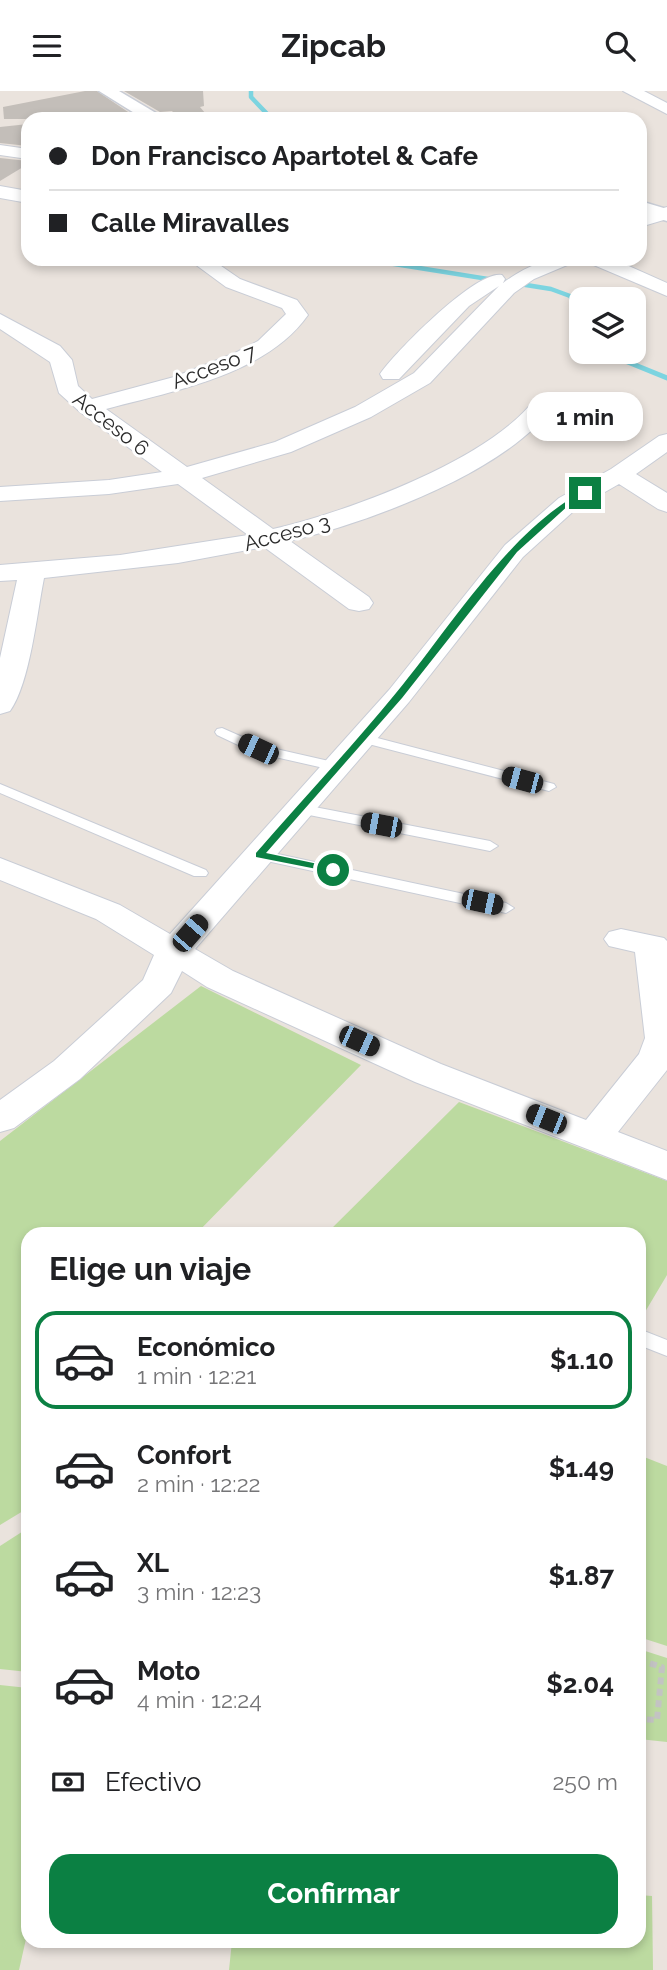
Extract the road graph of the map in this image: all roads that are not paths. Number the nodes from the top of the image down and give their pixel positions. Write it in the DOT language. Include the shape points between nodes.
graph roads {
  1 [pos="107,91"];
  2 [pos="631,91"];
  3 [pos="663,104"];
  4 [pos="144,112"];
  5 [pos="0,150"];
  6 [pos="21,153"];
  7 [pos="0,193"];
  8 [pos="21,196"];
  9 [pos="647,210"];
  10 [pos="666,219"];
  11 [pos="647,220"];
  12 [pos="647,235"];
  13 [pos="208,266"];
  14 [pos="520,266"];
  15 [pos="549,266"];
  16 [pos="610,266"];
  17 [pos="667,290"];
  18 [pos="0,320"];
  19 [pos="408,356"];
  20 [pos="435,363"];
  21 [pos="542,404"];
  22 [pos="88,407"];
  23 [pos="667,441"];
  24 [pos="172,469"];
  25 [pos="620,474"];
  26 [pos="0,480"];
  27 [pos="0,494"];
  28 [pos="667,504"];
  29 [pos="270,539"];
  30 [pos="32,571"];
  31 [pos="0,573"];
  32 [pos="359,603"];
  33 [pos="0,705"];
  34 [pos="222,732"];
  35 [pos="362,738"];
  36 [pos="337,767"];
  37 [pos="549,787"];
  38 [pos="0,788"];
  39 [pos="299,809"];
  40 [pos="490,846"];
  41 [pos="259,855"];
  42 [pos="0,868"];
  43 [pos="200,873"];
  44 [pos="506,908"];
  45 [pos="621,939"];
  46 [pos="173,952"];
  47 [pos="0,1119"];
  48 [pos="593,1137"];
  49 [pos="667,1166"];
  50 [pos="646,1340"];
  51 [pos="667,1347"];
  1 -- 4 [label="street"];
  2 -- 3 [label="street"];
  5 -- 6 [label="street"];
  7 -- 8 [label="street"];
  9 -- 10 [label="street"];
  10 -- 11 [label="street"];
  10 -- 12 [label="street"];
  13 -- 22 [label="street, Acceso 7" via="233,283 290,304 297,315 266,347 243,358 182,382"];
  14 -- 19 [label="street" via="462,302"];
  15 -- 20 [label="street" via="515,282"];
  16 -- 17 [label="street"];
  18 -- 22 [label="street, Acceso 6" via="52,351 61,360 67,388"];
  19 -- 20 [label="street"];
  19 -- 24 [label="street" via="395,372 307,419"];
  20 -- 24 [label="street" via="422,377 363,412 283,447"];
  21 -- 29 [label="street, Acceso 3" via="530,424 430,482 323,526"];
  22 -- 24 [label="street, Acceso 6"];
  23 -- 25 [label="street"];
  24 -- 26 [label="street"];
  24 -- 27 [label="street" via="109,487"];
  24 -- 29 [label="street, Acceso 6"];
  25 -- 28 [label="street"];
  25 -- 35 [label="street" via="568,503 514,551"];
  29 -- 30 [label="street, Acceso 3" via="137,561"];
  29 -- 32 [label="street, Acceso 6"];
  30 -- 31 [label="street, Acceso 3"];
  30 -- 33 [label="street"];
  34 -- 36 [label="lane" via="258,749"];
  35 -- 36 [label="street"];
  35 -- 37 [label="lane"];
  36 -- 39 [label="street"];
  38 -- 43 [label="lane"];
  39 -- 40 [label="lane"];
  39 -- 41 [label="street"];
  41 -- 44 [label="lane"];
  41 -- 46 [label="street"];
  42 -- 46 [label="street" via="108,912"];
  45 -- 48 [label="street" via="652,945 663,1038 657,1057"];
  46 -- 47 [label="street" via="158,985 68,1070"];
  46 -- 48 [label="street" via="220,979 428,1073"];
  48 -- 49 [label="street"];
  50 -- 51 [label="lane"];
}
